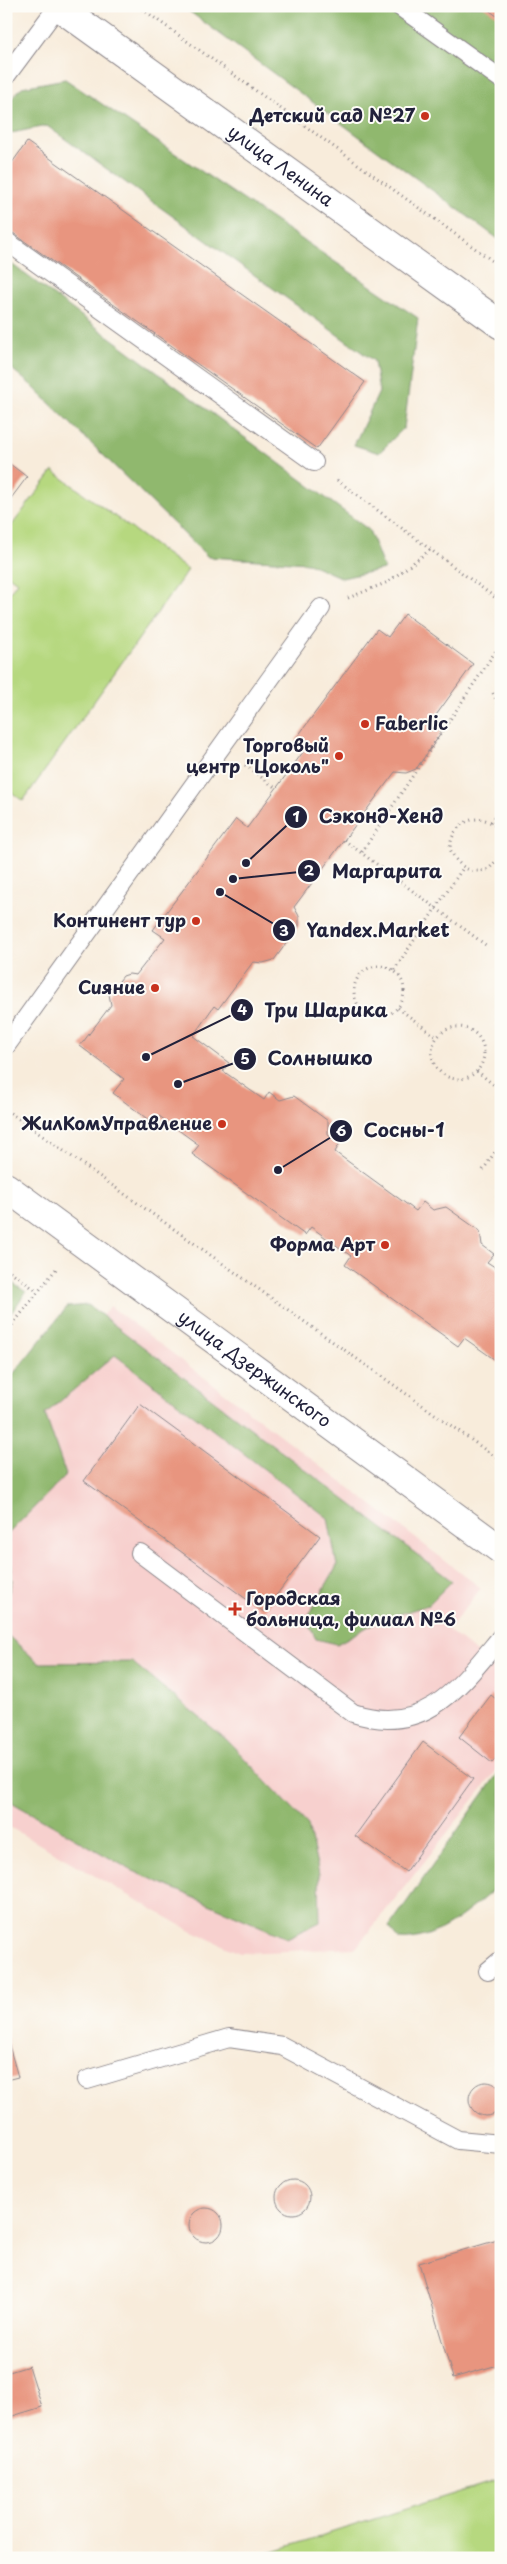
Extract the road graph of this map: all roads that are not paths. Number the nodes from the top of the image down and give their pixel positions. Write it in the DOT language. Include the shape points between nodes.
graph roads {
  1 [pos="58,6"];
  2 [pos="399,6"];
  3 [pos="6,76"];
  4 [pos="501,79"];
  5 [pos="6,241"];
  6 [pos="501,325"];
  7 [pos="314,462"];
  8 [pos="321,608"];
  9 [pos="6,1046"];
  10 [pos="6,1187"];
  11 [pos="501,1550"];
  12 [pos="140,1553"];
  13 [pos="501,1637"];
  14 [pos="87,2080"];
  15 [pos="501,2144"];
  1 -- 3 [label="lane"];
  1 -- 6 [label="street, улица Ленина"];
  2 -- 4 [label="lane"];
  5 -- 7 [label="lane"];
  8 -- 9 [label="lane"];
  10 -- 11 [label="street, улица Дзержинского"];
  12 -- 13 [label="lane" via="353,1713 371,1719 392,1721 408,1718 432,1707 460,1686"];
  14 -- 15 [label="lane" via="229,2038 282,2046 458,2140"];
}
